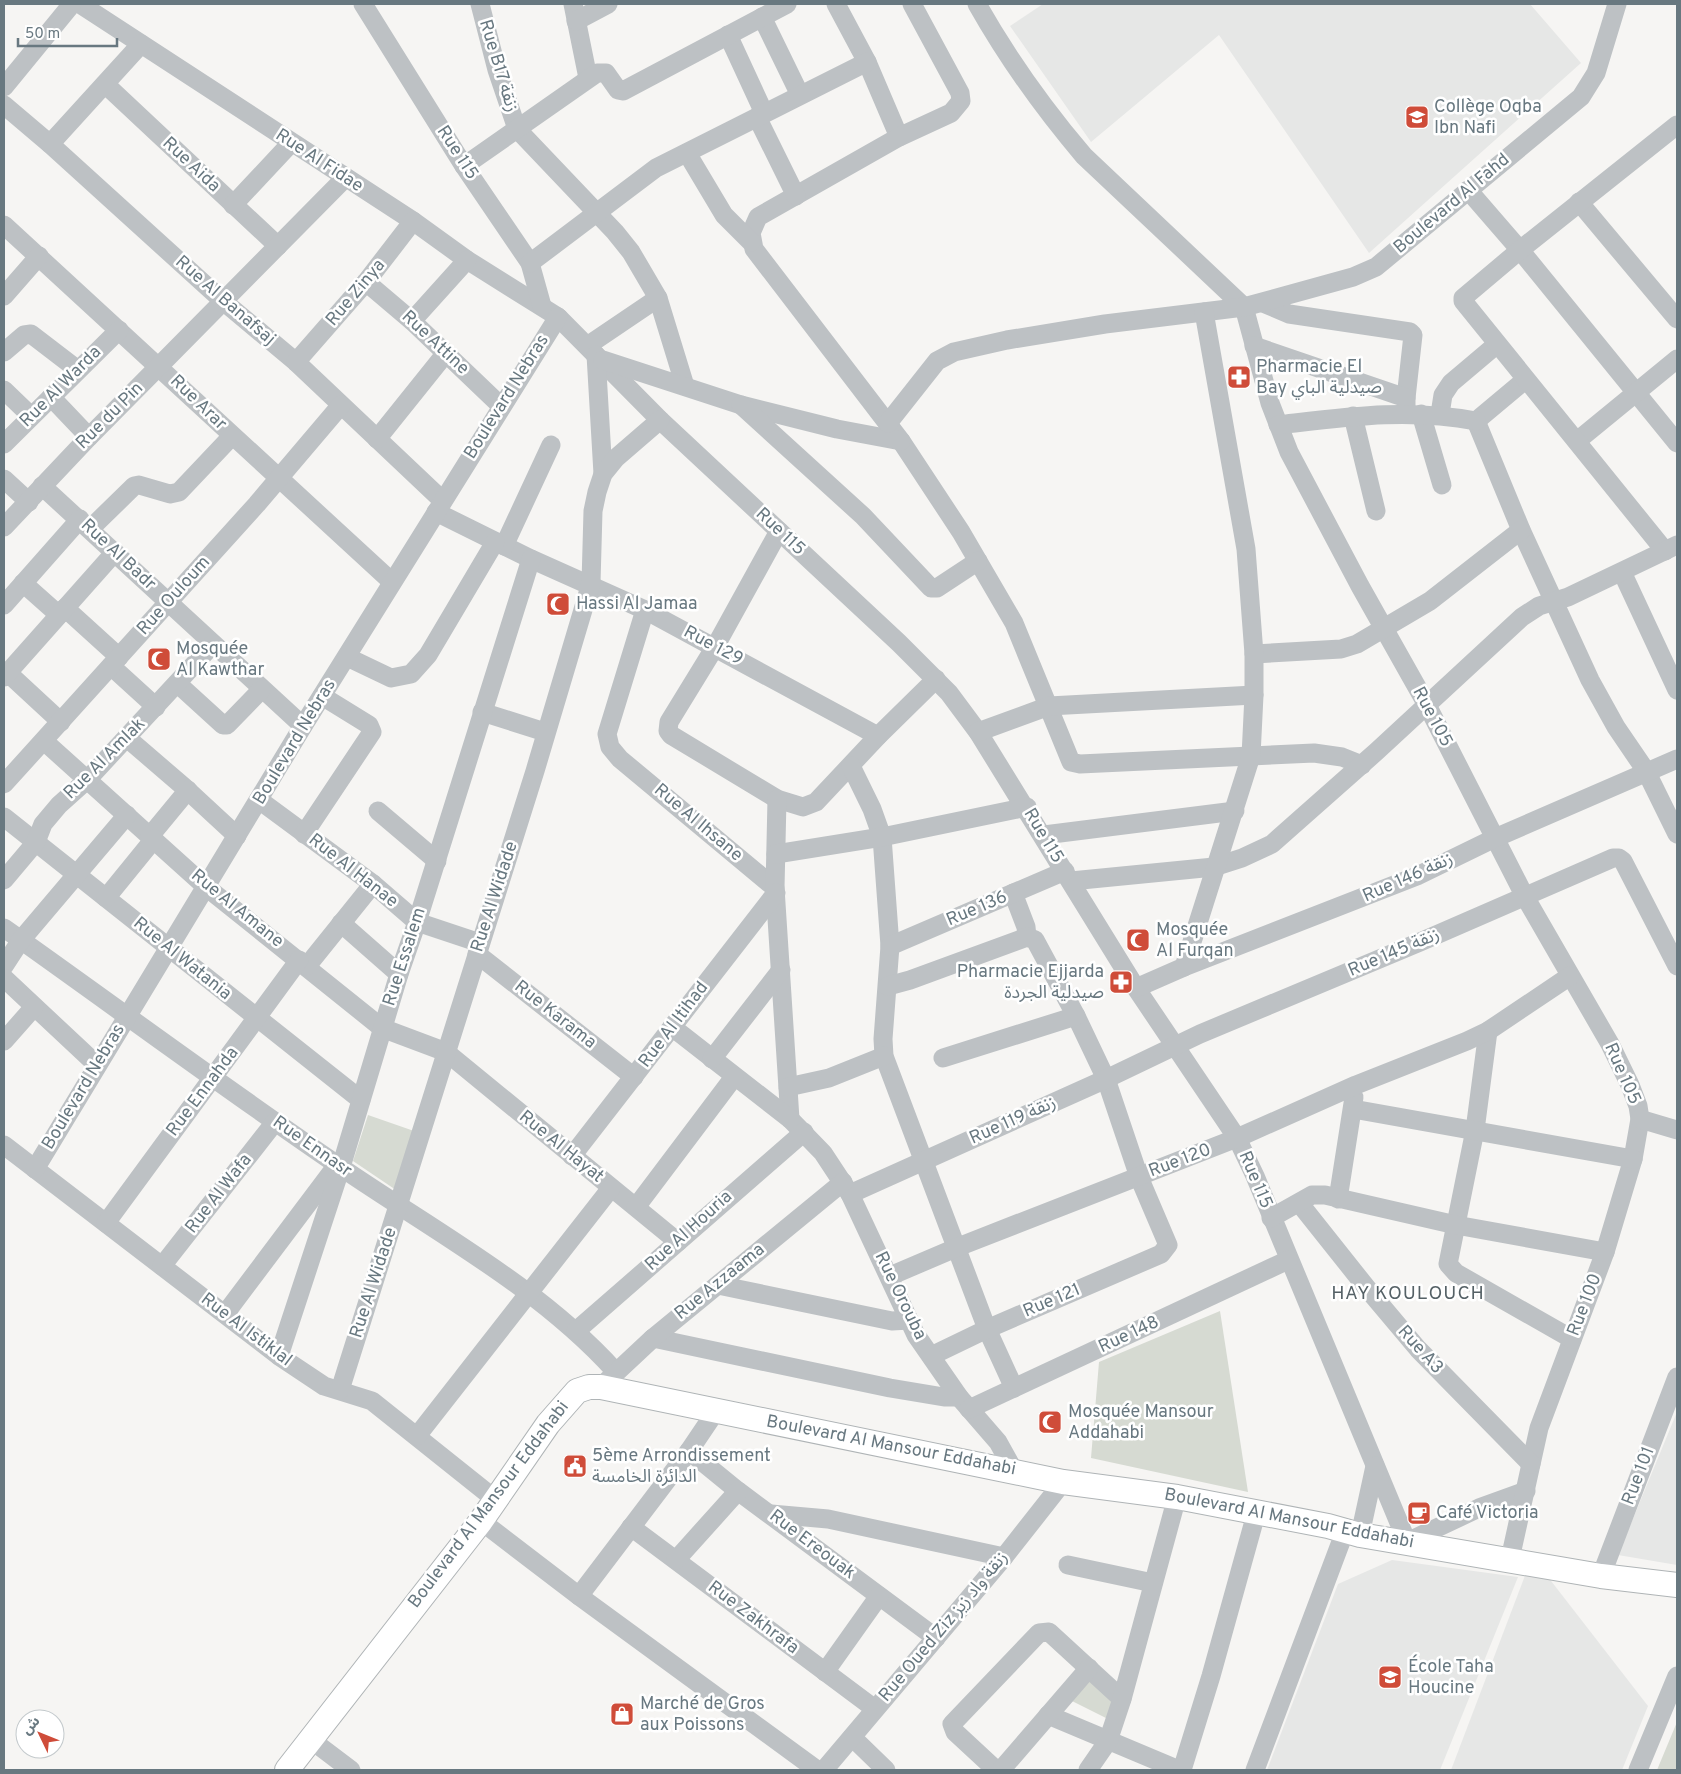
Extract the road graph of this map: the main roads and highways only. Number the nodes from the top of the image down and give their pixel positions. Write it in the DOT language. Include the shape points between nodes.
graph roads {
  1 [pos="1677,1585"];
  2 [pos="287,1770"];
  1 -- 2 [label="main road, Boulevard Al Mansour Eddahabi" via="1602,1576 1352,1533 1177,1497 1063,1482 716,1411 608,1379 577,1391 544,1430 496,1500"];
}
